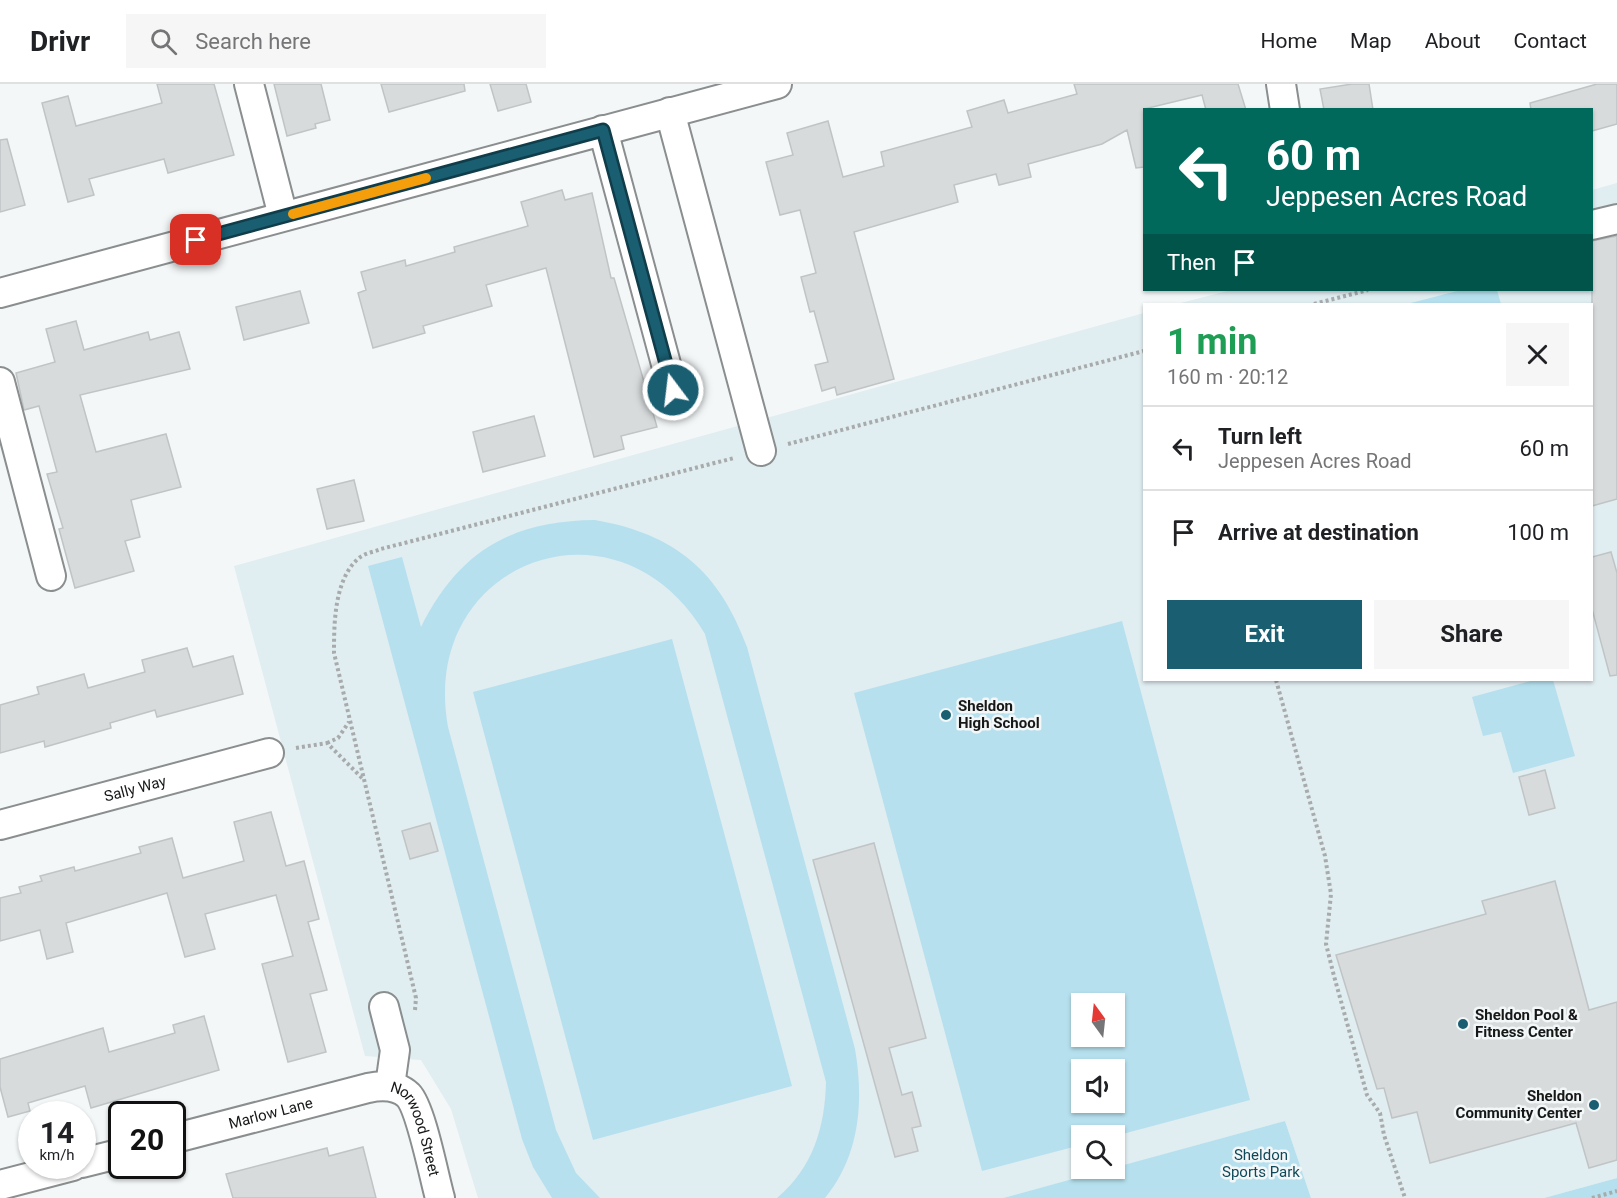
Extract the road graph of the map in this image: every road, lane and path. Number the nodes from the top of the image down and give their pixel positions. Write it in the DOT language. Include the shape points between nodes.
graph roads {
  1 [pos="249,84"];
  2 [pos="1281,84"];
  3 [pos="762,86"];
  4 [pos="1285,108"];
  5 [pos="670,112"];
  6 [pos="603,130"];
  7 [pos="283,216"];
  8 [pos="1617,219"];
  9 [pos="1593,225"];
  10 [pos="1364,291"];
  11 [pos="0,292"];
  12 [pos="1318,303"];
  13 [pos="1143,351"];
  14 [pos="0,382"];
  15 [pos="673,390"];
  16 [pos="761,451"];
  17 [pos="51,576"];
  18 [pos="1276,681"];
  19 [pos="349,722"];
  20 [pos="327,743"];
  21 [pos="269,753"];
  22 [pos="364,780"];
  23 [pos="0,825"];
  24 [pos="387,1018"];
  25 [pos="379,1087"];
  26 [pos="186,1135"];
  27 [pos="23,1179"];
  28 [pos="0,1185"];
  29 [pos="1617,1191"];
  30 [pos="440,1198"];
  31 [pos="1405,1198"];
  32 [pos="1592,1198"];
  1 -- 7 [label="street"];
  2 -- 4 [label="street"];
  3 -- 5 [label="street"];
  5 -- 6 [label="street"];
  5 -- 16 [label="street"];
  6 -- 7 [label="street"];
  6 -- 15 [label="street"];
  7 -- 11 [label="street"];
  8 -- 9 [label="street"];
  10 -- 12 [label="path"];
  13 -- 16 [label="path"];
  14 -- 17 [label="street"];
  16 -- 19 [label="path" via="381,549 359,558 339,592 334,622 334,653"];
  18 -- 31 [label="path" via="1325,856 1331,894 1326,944 1367,1095 1380,1113"];
  19 -- 20 [label="path" via="342,733"];
  19 -- 22 [label="path"];
  20 -- 21 [label="path"];
  20 -- 22 [label="path"];
  21 -- 23 [label="street, Sally Way"];
  22 -- 24 [label="path" via="416,998 409,1022"];
  24 -- 25 [label="street" via="395,1050"];
  25 -- 26 [label="street, Marlow Lane"];
  25 -- 30 [label="street, Norwood Street" via="400,1090 413,1102"];
  27 -- 28 [label="street"];
  29 -- 32 [label="path"];
}
